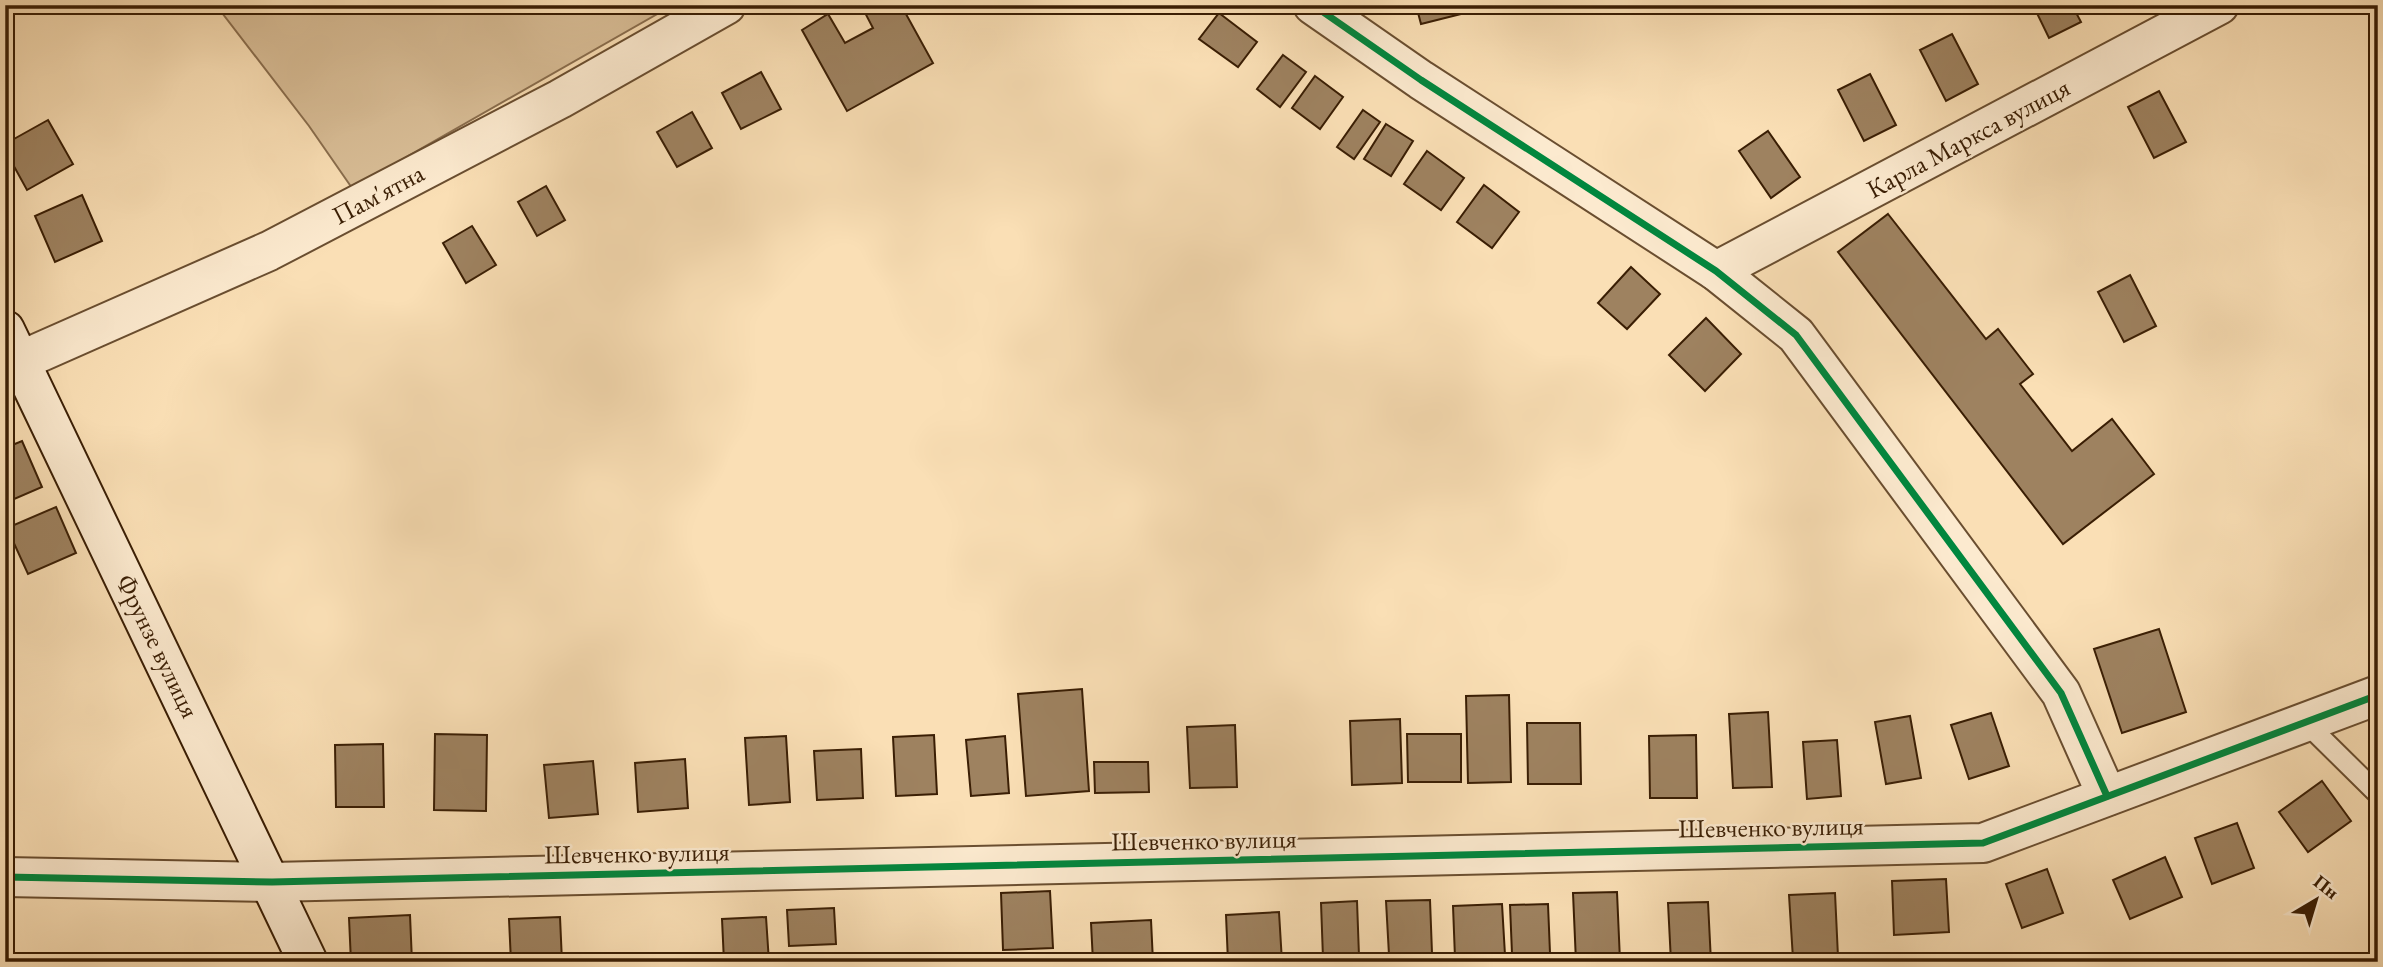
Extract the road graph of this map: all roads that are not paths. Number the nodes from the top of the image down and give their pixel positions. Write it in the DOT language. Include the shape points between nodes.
graph roads {
  1 [pos="726,5"];
  2 [pos="1313,5"];
  3 [pos="2219,5"];
  4 [pos="1716,271"];
  5 [pos="13,346"];
  6 [pos="2378,695"];
  7 [pos="2305,722"];
  8 [pos="2378,794"];
  9 [pos="2107,796"];
  10 [pos="5,877"];
  11 [pos="272,882"];
  12 [pos="308,962"];
  1 -- 5 [label="street, Пам'ятна" via="560,99 269,251"];
  2 -- 4 [label="street"];
  3 -- 4 [label="street, Карла Маркса вулиця"];
  4 -- 9 [label="street" via="1797,335 1913,490 2061,693"];
  5 -- 11 [label="street, Фрунзе вулиця"];
  6 -- 7 [label="street, Шевченко вулиця"];
  7 -- 8 [label="lane"];
  7 -- 9 [label="street, Шевченко вулиця"];
  9 -- 11 [label="street, Шевченко вулиця" via="1983,843"];
  10 -- 11 [label="street, Шевченко вулиця"];
  11 -- 12 [label="street, Фрунзе вулиця"];
}
